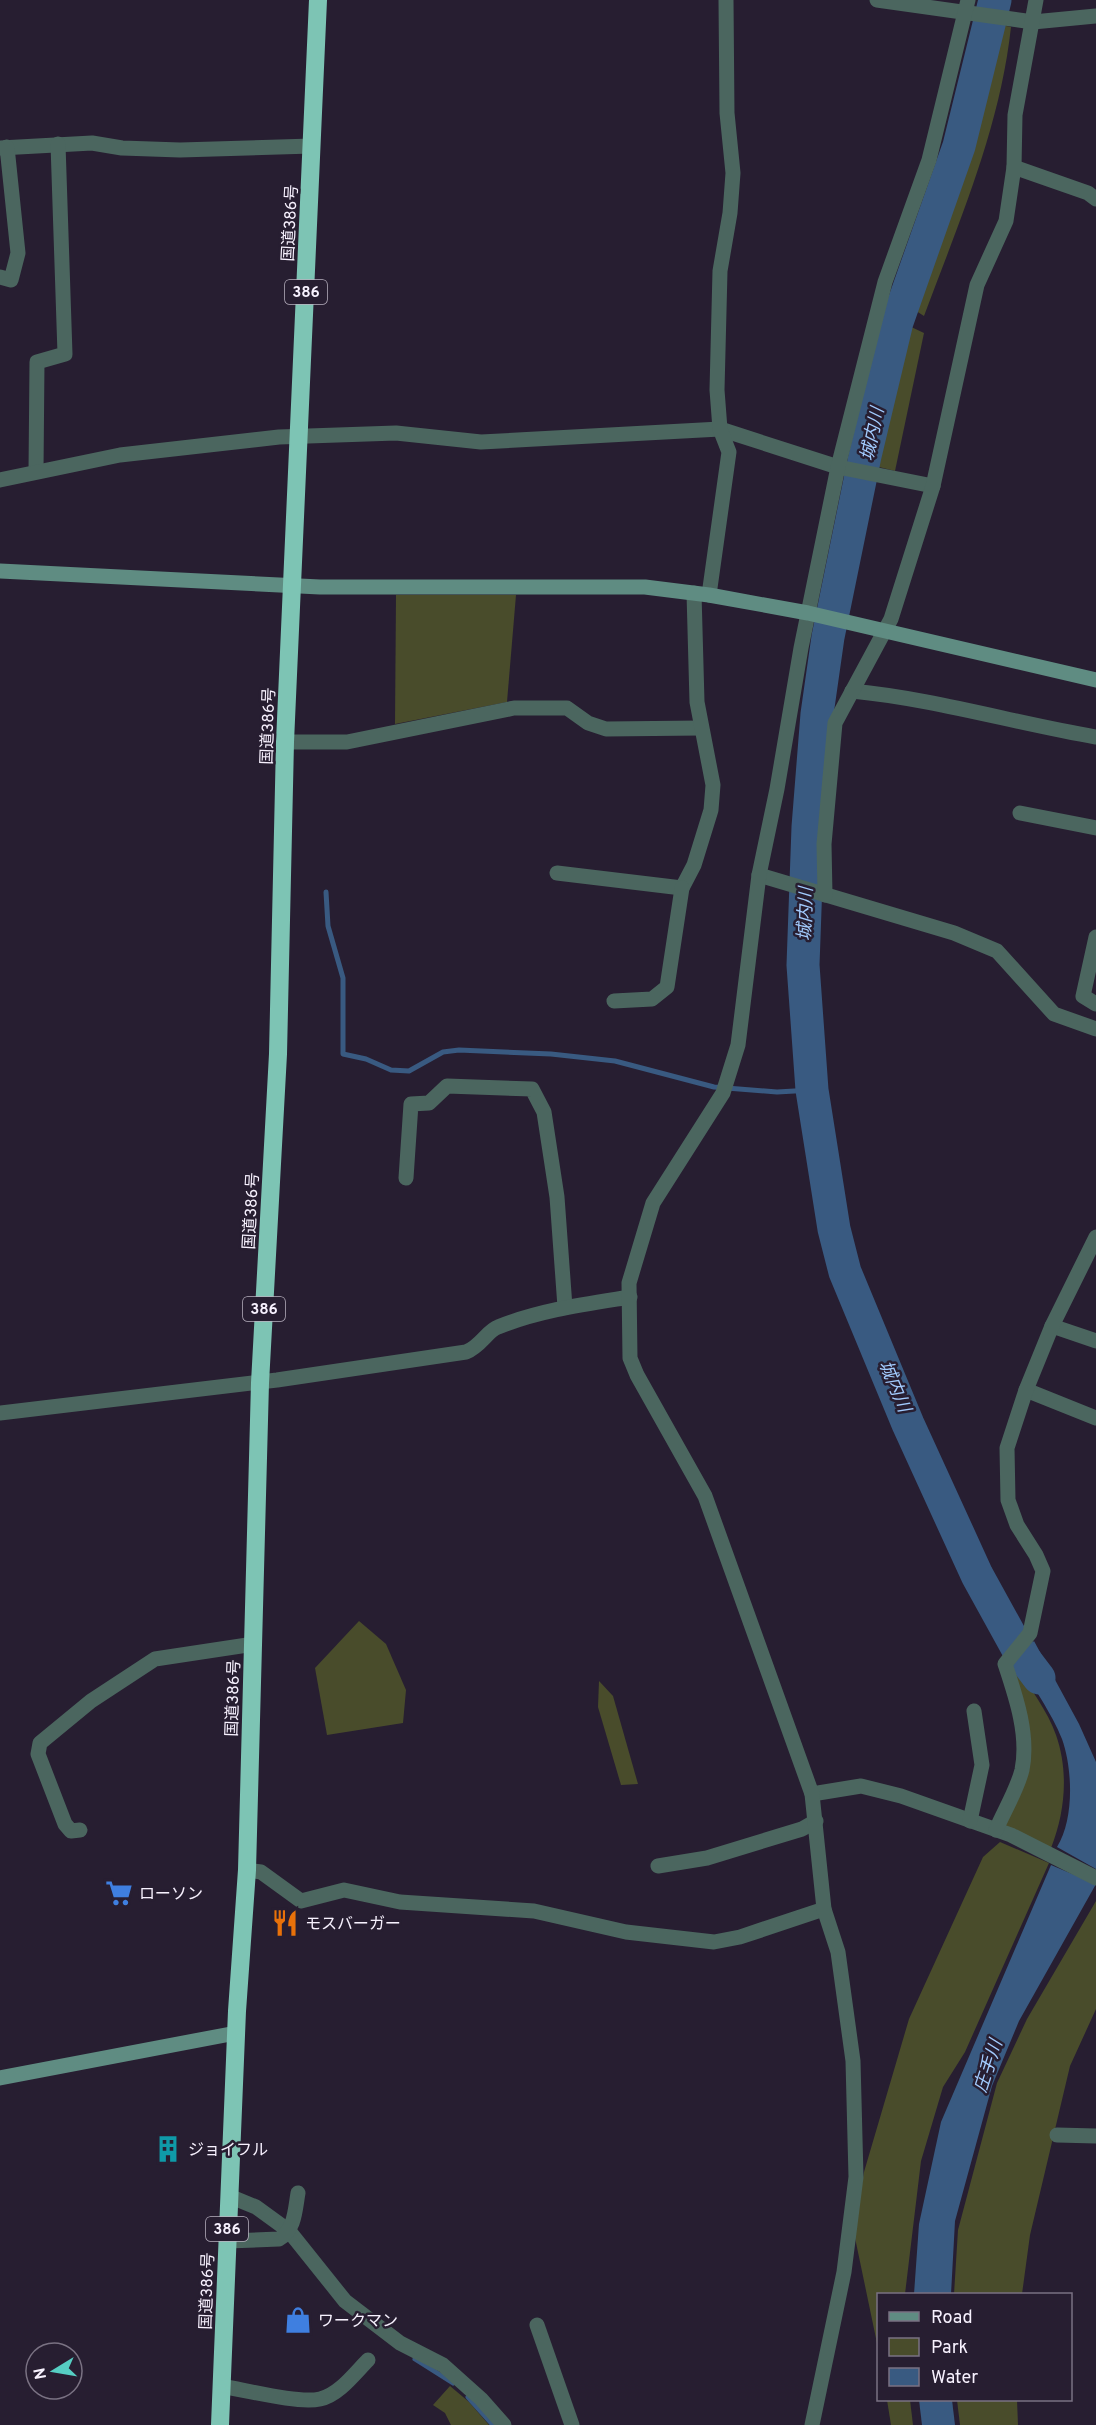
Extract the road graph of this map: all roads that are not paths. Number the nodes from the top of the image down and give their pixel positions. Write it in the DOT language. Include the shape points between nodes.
graph roads {
  1 [pos="318,0"];
  2 [pos="726,0"];
  3 [pos="877,0"];
  4 [pos="1036,0"];
  5 [pos="971,10"];
  6 [pos="1096,16"];
  7 [pos="1033,22"];
  8 [pos="58,144"];
  9 [pos="312,146"];
  10 [pos="3,148"];
  11 [pos="1014,167"];
  12 [pos="1096,199"];
  13 [pos="0,277"];
  14 [pos="720,429"];
  15 [pos="299,438"];
  16 [pos="838,467"];
  17 [pos="36,471"];
  18 [pos="0,480"];
  19 [pos="933,486"];
  20 [pos="0,571"];
  21 [pos="293,585"];
  22 [pos="701,594"];
  23 [pos="808,613"];
  24 [pos="884,630"];
  25 [pos="1096,680"];
  26 [pos="852,691"];
  27 [pos="701,728"];
  28 [pos="1096,737"];
  29 [pos="285,742"];
  30 [pos="1020,813"];
  31 [pos="1096,828"];
  32 [pos="557,873"];
  33 [pos="759,875"];
  34 [pos="682,888"];
  35 [pos="822,894"];
  36 [pos="1096,937"];
  37 [pos="614,1001"];
  38 [pos="1096,1004"];
  39 [pos="1096,1029"];
  40 [pos="406,1178"];
  41 [pos="1095,1243"];
  42 [pos="630,1297"];
  43 [pos="566,1307"];
  44 [pos="1052,1326"];
  45 [pos="1096,1341"];
  46 [pos="260,1383"];
  47 [pos="1026,1390"];
  48 [pos="0,1413"];
  49 [pos="1096,1418"];
  50 [pos="254,1644"];
  51 [pos="974,1711"];
  52 [pos="812,1794"];
  53 [pos="816,1821"];
  54 [pos="970,1821"];
  55 [pos="80,1830"];
  56 [pos="996,1830"];
  57 [pos="658,1866"];
  58 [pos="247,1870"];
  59 [pos="1096,1878"];
  60 [pos="824,1909"];
  61 [pos="236,2034"];
  62 [pos="0,2078"];
  63 [pos="1057,2135"];
  64 [pos="1096,2136"];
  65 [pos="298,2193"];
  66 [pos="229,2196"];
  67 [pos="285,2235"];
  68 [pos="227,2241"];
  69 [pos="537,2325"];
  70 [pos="368,2360"];
  71 [pos="221,2386"];
  72 [pos="220,2425"];
  73 [pos="504,2425"];
  74 [pos="573,2425"];
  75 [pos="812,2425"];
  1 -- 9 [label="highway, 国道386号 / 386"];
  2 -- 14 [label="street" via="727,113 733,173 720,271"];
  3 -- 5 [label="street"];
  4 -- 7 [label="street"];
  5 -- 7 [label="street"];
  5 -- 16 [label="street" via="929,160 885,282"];
  6 -- 7 [label="street"];
  7 -- 11 [label="street" via="1015,115"];
  8 -- 9 [label="street" via="180,150"];
  8 -- 10 [label="street"];
  8 -- 17 [label="street" via="65,354 37,362"];
  9 -- 15 [label="highway, 国道386号 / 386"];
  10 -- 13 [label="street" via="18,253 11,280"];
  11 -- 12 [label="street"];
  11 -- 19 [label="street" via="1006,220 977,285"];
  14 -- 15 [label="street" via="481,442 385,433"];
  14 -- 16 [label="street"];
  14 -- 22 [label="street" via="729,452"];
  15 -- 17 [label="street" via="128,454"];
  15 -- 21 [label="highway, 国道386号 / 386"];
  16 -- 19 [label="street"];
  16 -- 23 [label="street"];
  17 -- 18 [label="street"];
  19 -- 24 [label="street" via="891,619"];
  20 -- 21 [label="street"];
  21 -- 22 [label="street" via="645,587"];
  21 -- 29 [label="highway, 国道386号 / 386"];
  22 -- 23 [label="street"];
  22 -- 27 [label="street" via="697,702"];
  23 -- 24 [label="street"];
  23 -- 33 [label="street"];
  24 -- 25 [label="street"];
  24 -- 26 [label="street"];
  26 -- 28 [label="street" via="902,696"];
  26 -- 35 [label="street" via="835,723"];
  27 -- 29 [label="street" via="606,729 588,723 567,708 514,708 347,742"];
  27 -- 34 [label="street" via="713,785 711,810 694,865"];
  29 -- 46 [label="highway, 国道386号 / 386" via="278,1054"];
  30 -- 31 [label="street"];
  32 -- 34 [label="street"];
  33 -- 35 [label="street"];
  33 -- 42 [label="street" via="738,1044 726,1086 653,1203 629,1283"];
  34 -- 37 [label="street" via="667,987 652,999"];
  35 -- 39 [label="street" via="954,933 997,951 1054,1014"];
  36 -- 38 [label="street" via="1083,996"];
  40 -- 43 [label="street" via="411,1104 429,1103 447,1086 532,1089 546,1123"];
  41 -- 44 [label="street"];
  42 -- 43 [label="street"];
  42 -- 52 [label="street" via="630,1358 705,1496"];
  43 -- 46 [label="street" via="495,1327 472,1350"];
  44 -- 45 [label="street"];
  44 -- 47 [label="street"];
  46 -- 48 [label="street"];
  46 -- 50 [label="highway, 国道386号 / 386"];
  47 -- 49 [label="street"];
  47 -- 56 [label="street" via="1006,1449 1005,1480 1017,1525 1043,1571 1030,1633 1005,1664 1024,1743 1022,1771"];
  50 -- 55 [label="street" via="155,1659 91,1701 40,1743 38,1754 65,1824 71,1831"];
  50 -- 58 [label="highway, 国道386号 / 386"];
  51 -- 54 [label="street" via="982,1765"];
  52 -- 53 [label="street"];
  52 -- 54 [label="street" via="861,1786"];
  53 -- 57 [label="street" via="802,1829 707,1858"];
  53 -- 60 [label="street"];
  54 -- 56 [label="street"];
  56 -- 59 [label="street"];
  58 -- 60 [label="street" via="261,1872 301,1900 344,1890 400,1902 534,1911 626,1932 714,1942"];
  58 -- 61 [label="highway, 国道386号 / 386"];
  60 -- 75 [label="street" via="838,1952 853,2061 856,2177 844,2272"];
  61 -- 62 [label="street"];
  61 -- 66 [label="highway, 国道386号 / 386"];
  63 -- 64 [label="street"];
  65 -- 67 [label="street" via="293,2222"];
  66 -- 67 [label="street" via="256,2207"];
  66 -- 68 [label="highway, 国道386号 / 386"];
  67 -- 68 [label="street"];
  67 -- 73 [label="street" via="345,2301 400,2343 443,2365"];
  68 -- 71 [label="highway, 国道386号 / 386"];
  69 -- 74 [label="street"];
  70 -- 71 [label="street" via="338,2389 321,2399"];
  71 -- 72 [label="highway, 国道386号 / 386"];
}
